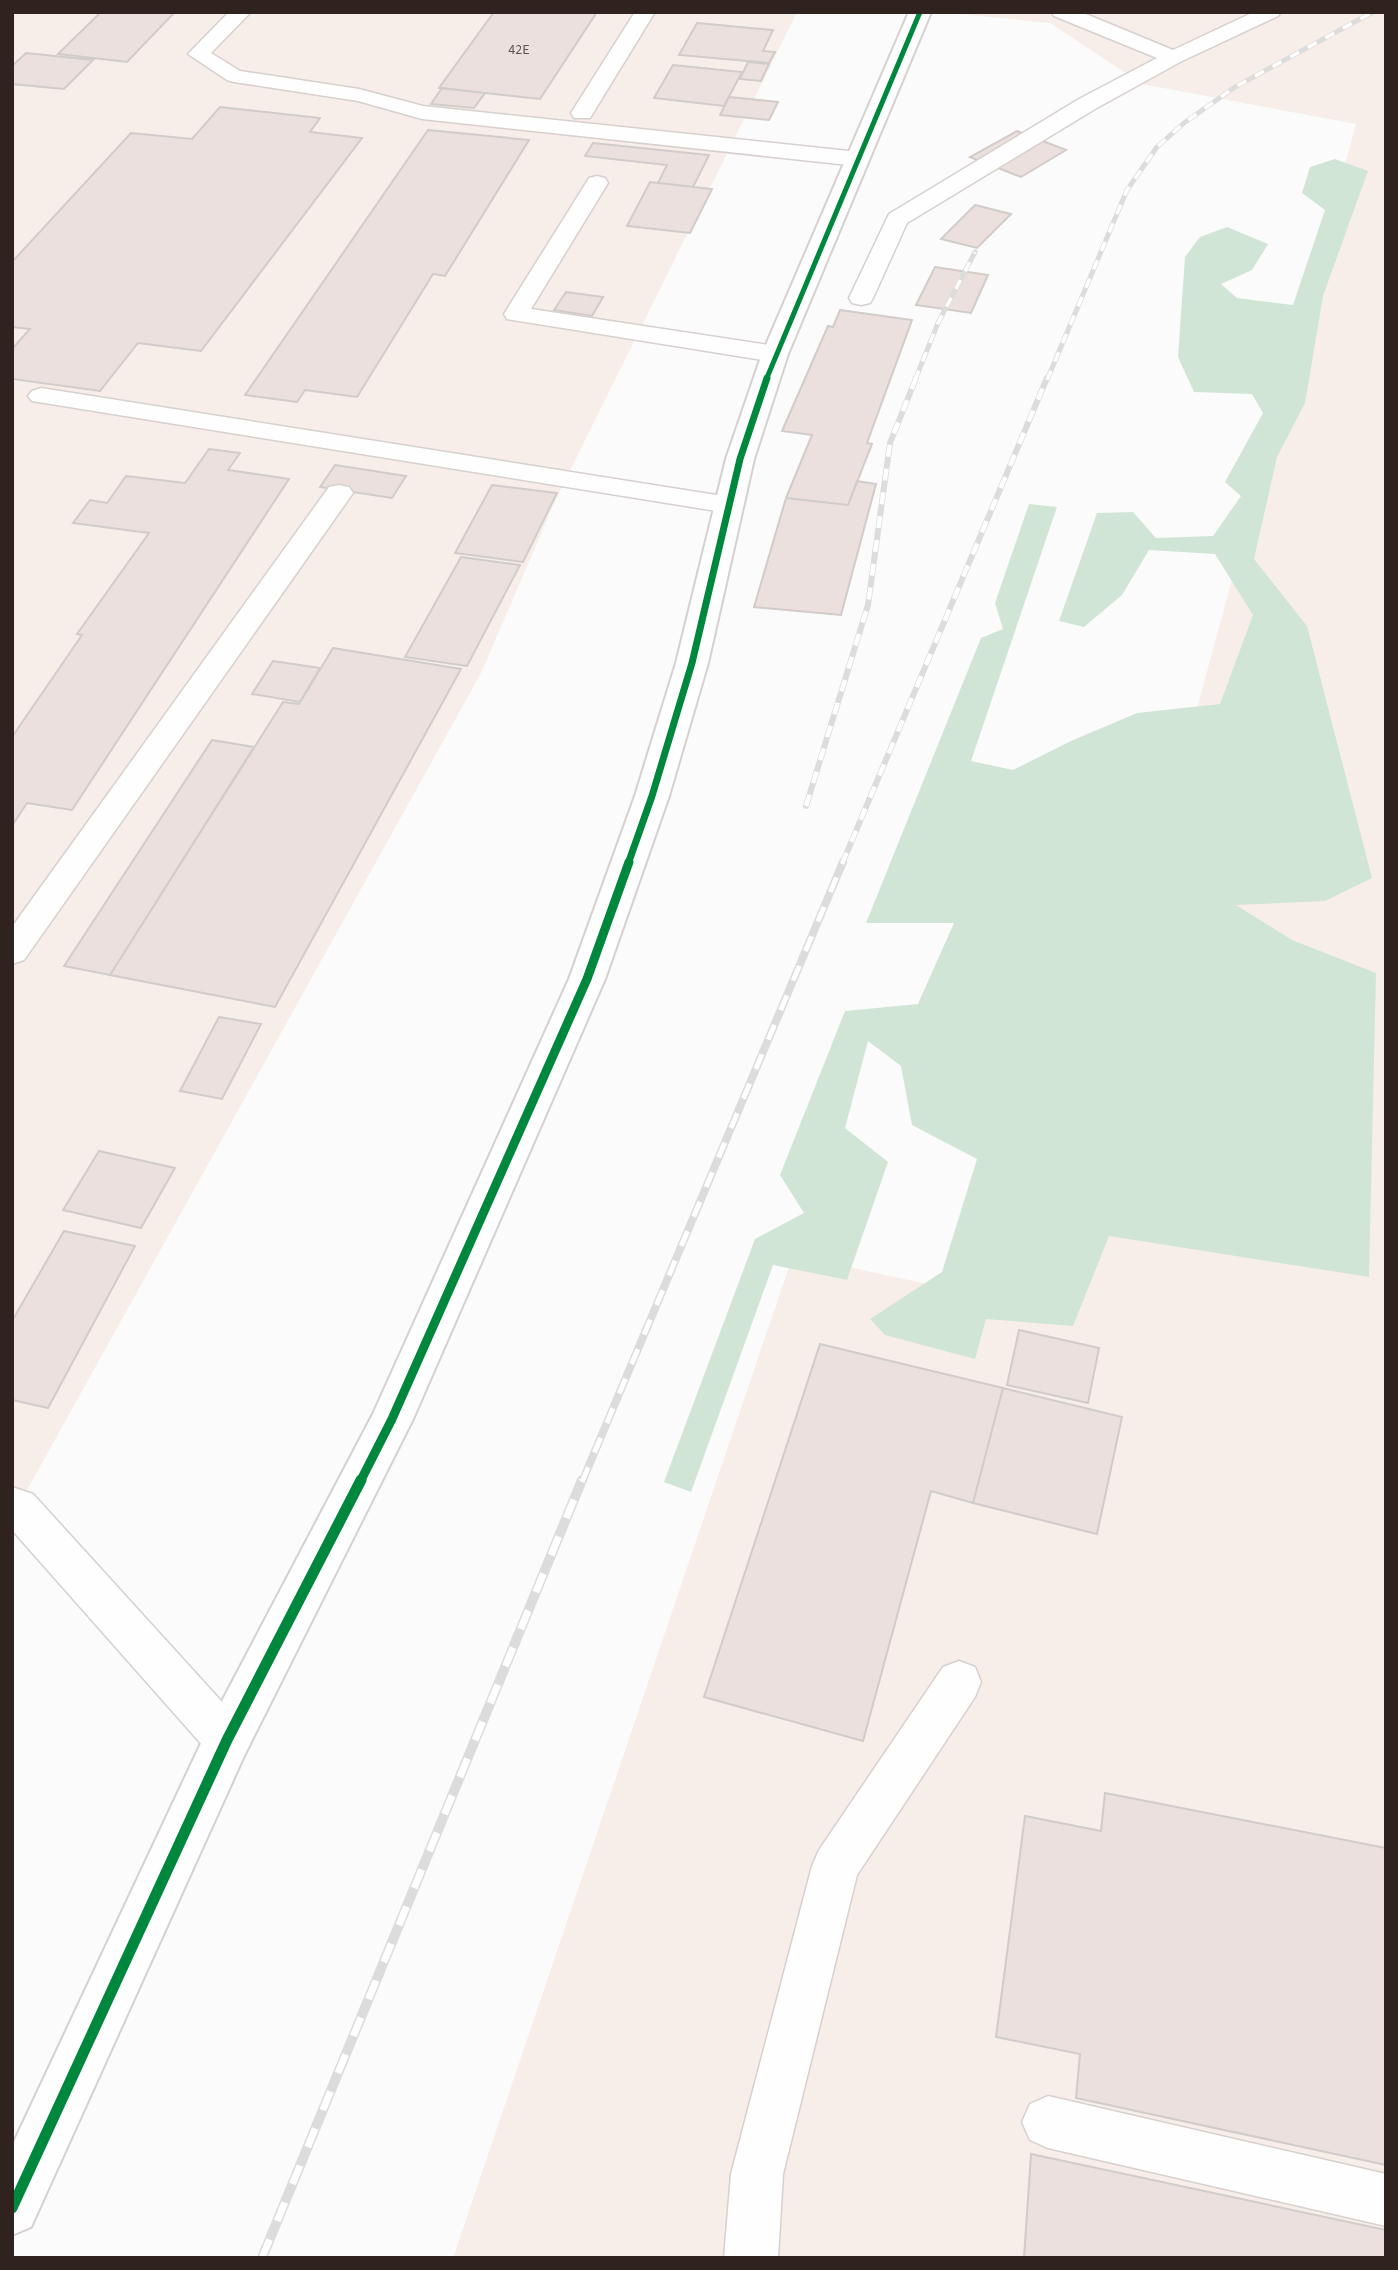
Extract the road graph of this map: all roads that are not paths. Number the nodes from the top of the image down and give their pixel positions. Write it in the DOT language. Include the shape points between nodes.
graph roads {
  1 [pos="241,12"];
  2 [pos="645,12"];
  3 [pos="920,12"];
  4 [pos="1061,12"];
  5 [pos="1271,12"];
  6 [pos="1173,58"];
  7 [pos="582,113"];
  8 [pos="858,159"];
  9 [pos="597,183"];
  10 [pos="861,298"];
  11 [pos="775,354"];
  12 [pos="41,396"];
  13 [pos="340,493"];
  14 [pos="729,505"];
  15 [pos="12,952"];
  16 [pos="12,1505"];
  17 [pos="959,1682"];
  18 [pos="227,1740"];
  19 [pos="1048,2122"];
  20 [pos="1386,2200"];
  21 [pos="12,2208"];
  22 [pos="751,2258"];
  1 -- 8 [label="lane" via="198,54 234,76 359,95 422,112"];
  2 -- 7 [label="lane"];
  3 -- 8 [label="street"];
  4 -- 6 [label="lane"];
  5 -- 6 [label="lane"];
  6 -- 10 [label="lane" via="1087,104 897,219"];
  8 -- 11 [label="street"];
  9 -- 11 [label="lane" via="516,314"];
  11 -- 14 [label="street"];
  12 -- 14 [label="lane"];
  13 -- 15 [label="lane"];
  14 -- 18 [label="street" via="692,663 652,796 587,979 392,1419"];
  16 -- 18 [label="lane"];
  17 -- 22 [label="lane" via="836,1866 757,2174"];
  18 -- 21 [label="street"];
  19 -- 20 [label="lane"];
}
